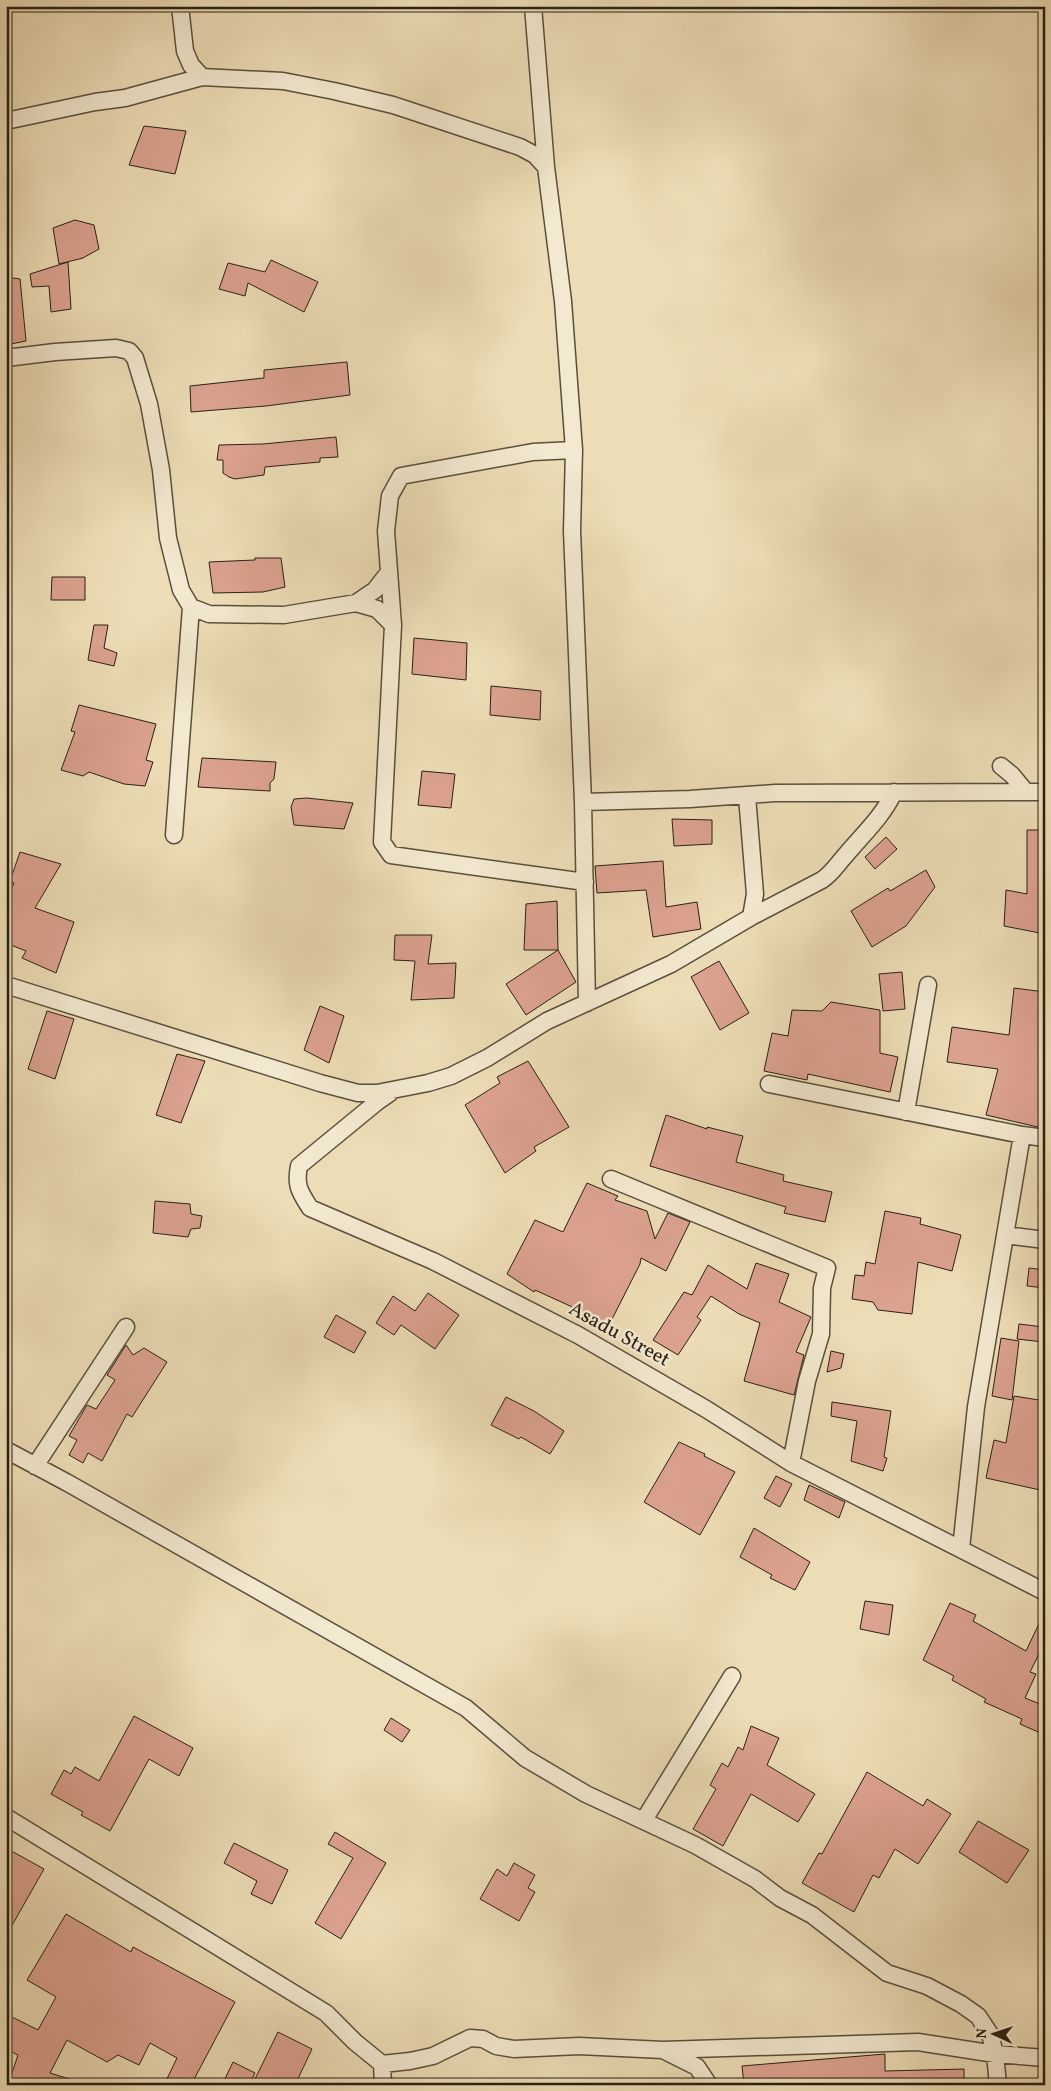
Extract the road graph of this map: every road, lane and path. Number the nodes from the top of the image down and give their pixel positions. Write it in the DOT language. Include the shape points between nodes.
graph roads {
  1 [pos="180,6"];
  2 [pos="533,6"];
  3 [pos="202,76"];
  4 [pos="6,121"];
  5 [pos="546,167"];
  6 [pos="6,358"];
  7 [pos="574,450"];
  8 [pos="389,572"];
  9 [pos="356,602"];
  10 [pos="192,607"];
  11 [pos="393,625"];
  12 [pos="1001,766"];
  13 [pos="894,792"];
  14 [pos="1026,792"];
  15 [pos="1045,792"];
  16 [pos="748,796"];
  17 [pos="584,802"];
  18 [pos="174,835"];
  19 [pos="585,882"];
  20 [pos="751,917"];
  21 [pos="6,985"];
  22 [pos="928,985"];
  23 [pos="587,1004"];
  24 [pos="769,1084"];
  25 [pos="392,1092"];
  26 [pos="906,1112"];
  27 [pos="1022,1135"];
  28 [pos="1045,1138"];
  29 [pos="611,1178"];
  30 [pos="1005,1234"];
  31 [pos="1045,1240"];
  32 [pos="126,1327"];
  33 [pos="6,1450"];
  34 [pos="790,1463"];
  35 [pos="35,1466"];
  36 [pos="961,1549"];
  37 [pos="1045,1592"];
  38 [pos="732,1676"];
  39 [pos="6,1817"];
  40 [pos="644,1820"];
  41 [pos="663,2050"];
  42 [pos="995,2054"];
  43 [pos="1045,2058"];
  44 [pos="382,2064"];
  45 [pos="383,2084"];
  46 [pos="710,2085"];
  47 [pos="998,2085"];
  1 -- 3 [label="street" via="186,51 191,65"];
  2 -- 5 [label="street"];
  3 -- 4 [label="street" via="125,98"];
  3 -- 5 [label="street" via="283,81 393,105 520,147 535,154"];
  5 -- 7 [label="street" via="563,301"];
  6 -- 10 [label="street" via="116,348 129,351 135,358 149,404 161,470 168,538 181,590"];
  7 -- 8 [label="street" via="533,452 401,476 390,496 386,531"];
  7 -- 17 [label="street" via="572,531"];
  8 -- 9 [label="street" via="375,590"];
  8 -- 11 [label="street"];
  9 -- 10 [label="street" via="284,615 209,614"];
  9 -- 11 [label="street" via="377,609"];
  10 -- 18 [label="street"];
  11 -- 19 [label="street" via="382,820 382,842 391,855"];
  12 -- 14 [label="street"];
  13 -- 14 [label="street"];
  13 -- 16 [label="street"];
  13 -- 20 [label="street" via="884,811 833,872"];
  14 -- 15 [label="street"];
  16 -- 17 [label="street"];
  16 -- 20 [label="street" via="754,894"];
  17 -- 19 [label="street"];
  19 -- 23 [label="street"];
  20 -- 23 [label="street" via="671,964"];
  21 -- 25 [label="street" via="320,1083 358,1093"];
  22 -- 26 [label="street"];
  23 -- 25 [label="street" via="547,1021 451,1076"];
  24 -- 26 [label="street"];
  25 -- 34 [label="street, Asadu Street" via="299,1166 296,1180 310,1208 433,1262 578,1336 700,1405"];
  26 -- 27 [label="street"];
  27 -- 28 [label="street"];
  27 -- 30 [label="street"];
  29 -- 34 [label="street" via="827,1268 822,1288 821,1334 807,1381"];
  30 -- 31 [label="street"];
  30 -- 36 [label="street" via="976,1407"];
  32 -- 35 [label="street"];
  33 -- 35 [label="street"];
  34 -- 36 [label="street, Asadu Street"];
  35 -- 40 [label="street" via="453,1700 525,1758 586,1794"];
  36 -- 37 [label="street, Asadu Street"];
  38 -- 40 [label="street"];
  39 -- 44 [label="street" via="326,2013"];
  40 -- 42 [label="street" via="755,1879 780,1898 812,1915 887,1973 926,1986 961,2004 978,2016 990,2034"];
  41 -- 42 [label="street" via="918,2042"];
  41 -- 44 [label="street" via="579,2046 514,2050 470,2038 433,2056"];
  41 -- 46 [label="street" via="697,2067"];
  42 -- 43 [label="street"];
  42 -- 47 [label="street"];
  44 -- 45 [label="street"];
}
